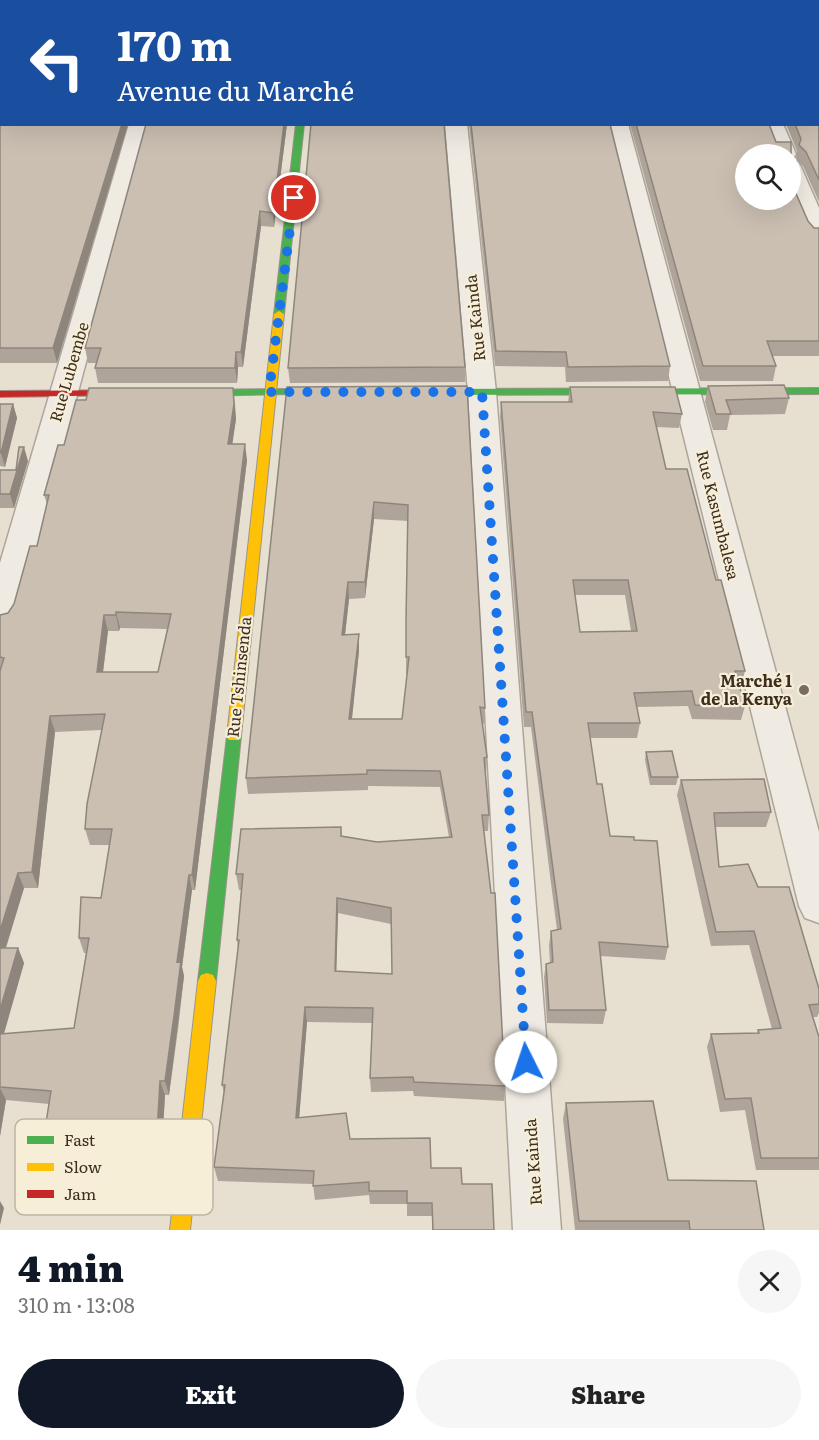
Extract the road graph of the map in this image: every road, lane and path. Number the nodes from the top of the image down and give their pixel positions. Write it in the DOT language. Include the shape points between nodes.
graph roads {
  1 [pos="139,126"];
  2 [pos="300,126"];
  3 [pos="456,126"];
  4 [pos="618,126"];
  5 [pos="773,126"];
  6 [pos="781,144"];
  7 [pos="801,193"];
  8 [pos="819,235"];
  9 [pos="686,391"];
  10 [pos="819,391"];
  11 [pos="269,392"];
  12 [pos="305,392"];
  13 [pos="411,392"];
  14 [pos="482,392"];
  15 [pos="63,393"];
  16 [pos="143,393"];
  17 [pos="178,393"];
  18 [pos="0,394"];
  19 [pos="0,619"];
  20 [pos="819,906"];
  21 [pos="192,1119"];
  22 [pos="182,1215"];
  23 [pos="180,1230"];
  24 [pos="537,1230"];
  1 -- 15 [label="street, Rue Lubembe"];
  2 -- 11 [label="street, Rue Tshinsenda"];
  3 -- 14 [label="street, Rue Kainda"];
  4 -- 9 [label="street, Rue Kasumbalesa"];
  5 -- 6 [label="street"];
  7 -- 8 [label="street"];
  9 -- 10 [label="street"];
  9 -- 14 [label="street"];
  9 -- 20 [label="street, Rue Kasumbalesa"];
  11 -- 12 [label="street"];
  11 -- 17 [label="street"];
  11 -- 21 [label="street, Rue Tshinsenda"];
  13 -- 14 [label="street"];
  14 -- 24 [label="street, Rue Kainda"];
  15 -- 16 [label="street"];
  15 -- 18 [label="street"];
  15 -- 19 [label="street, Rue Lubembe"];
  22 -- 23 [label="street, Rue Tshinsenda"];
}
